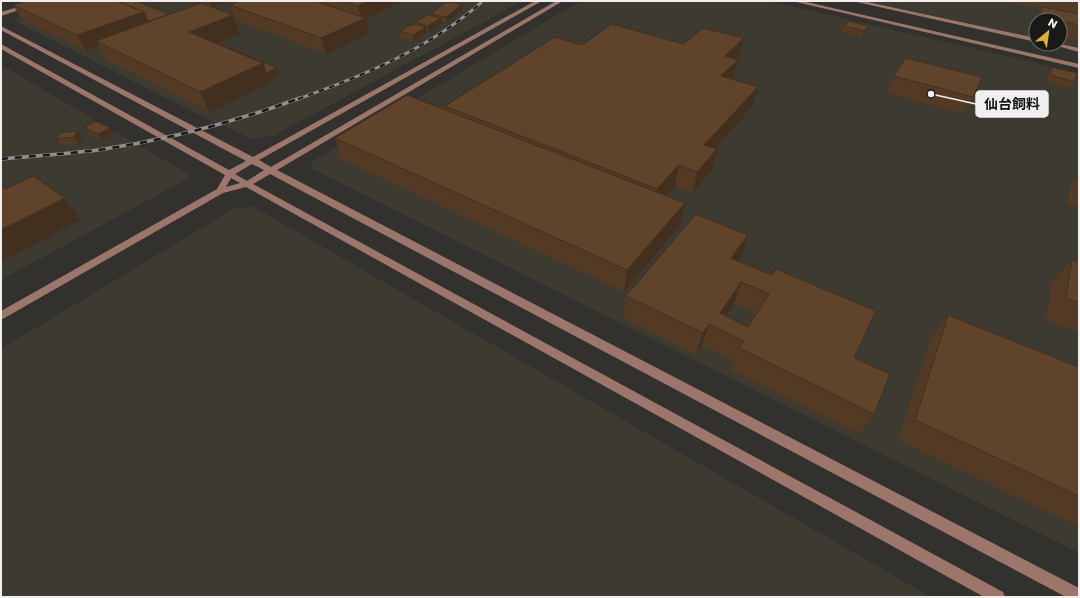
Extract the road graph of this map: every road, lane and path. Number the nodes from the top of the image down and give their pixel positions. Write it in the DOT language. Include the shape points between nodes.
graph roads {
  1 [pos="44,1"];
  2 [pos="539,1"];
  3 [pos="560,1"];
  4 [pos="795,1"];
  5 [pos="855,1"];
  6 [pos="1,14"];
  7 [pos="1,28"];
  8 [pos="1028,38"];
  9 [pos="1,46"];
  10 [pos="1068,47"];
  11 [pos="1079,50"];
  12 [pos="1079,66"];
  13 [pos="253,160"];
  14 [pos="271,170"];
  15 [pos="230,174"];
  16 [pos="247,184"];
  17 [pos="220,191"];
  18 [pos="1,316"];
  19 [pos="1079,596"];
  20 [pos="998,597"];
  1 -- 6 [label="street"];
  2 -- 13 [label="street"];
  3 -- 14 [label="street"];
  4 -- 12 [label="street"];
  5 -- 8 [label="street"];
  7 -- 13 [label="street"];
  9 -- 15 [label="street"];
  10 -- 11 [label="street"];
  13 -- 14 [label="street"];
  13 -- 15 [label="street"];
  14 -- 16 [label="street"];
  14 -- 19 [label="street"];
  15 -- 16 [label="street"];
  15 -- 17 [label="street"];
  16 -- 17 [label="street"];
  16 -- 20 [label="street"];
  17 -- 18 [label="street"];
}
